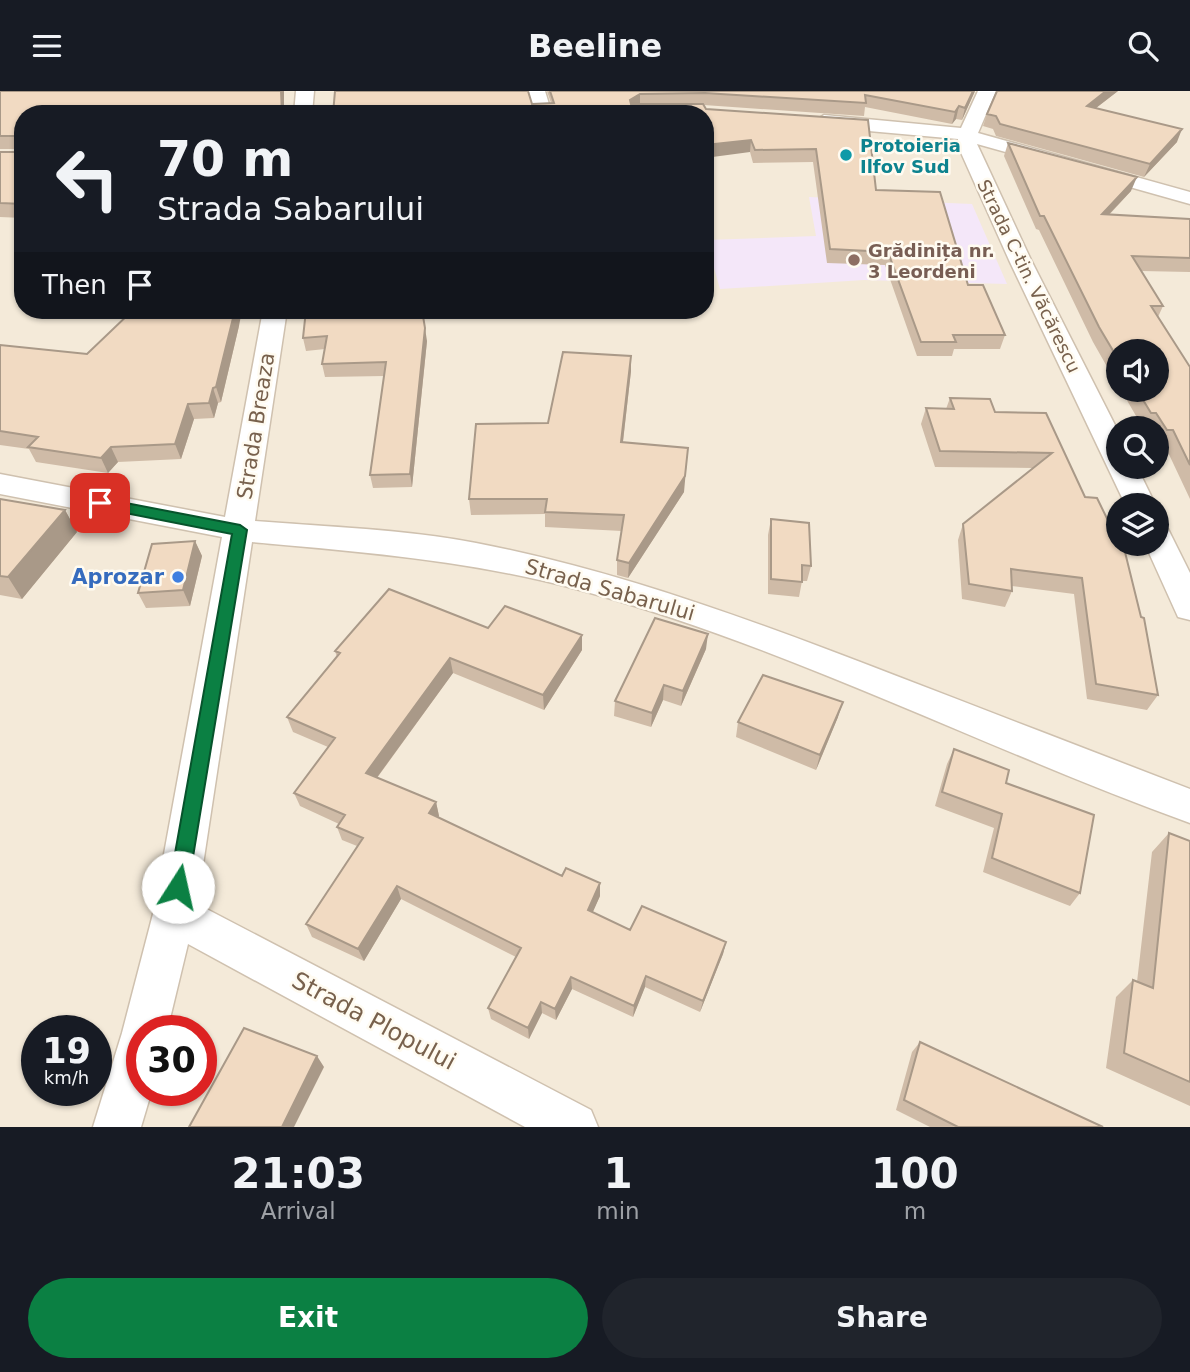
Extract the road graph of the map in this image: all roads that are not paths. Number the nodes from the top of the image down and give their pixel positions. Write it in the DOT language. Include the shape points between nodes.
graph roads {
  1 [pos="987,91"];
  2 [pos="811,120"];
  3 [pos="967,136"];
  4 [pos="1190,198"];
  5 [pos="274,319"];
  6 [pos="1106,434"];
  7 [pos="0,484"];
  8 [pos="240,530"];
  9 [pos="1166,556"];
  10 [pos="1190,608"];
  11 [pos="1190,806"];
  12 [pos="174,914"];
  13 [pos="148,1015"];
  14 [pos="126,1096"];
  15 [pos="117,1127"];
  16 [pos="574,1127"];
  1 -- 3 [label="street"];
  2 -- 3 [label="street" via="919,127"];
  3 -- 4 [label="street"];
  3 -- 6 [label="street, Strada C-tin. Văcărescu" via="983,181"];
  5 -- 8 [label="street, Strada Breaza"];
  7 -- 8 [label="street, Strada Sabarului"];
  8 -- 11 [label="street, Strada Sabarului" via="428,547 578,578 807,654"];
  8 -- 12 [label="street, Strada Breaza"];
  9 -- 10 [label="street"];
  12 -- 13 [label="street, Strada Breaza"];
  12 -- 16 [label="street, Strada Plopului"];
  14 -- 15 [label="street"];
}
